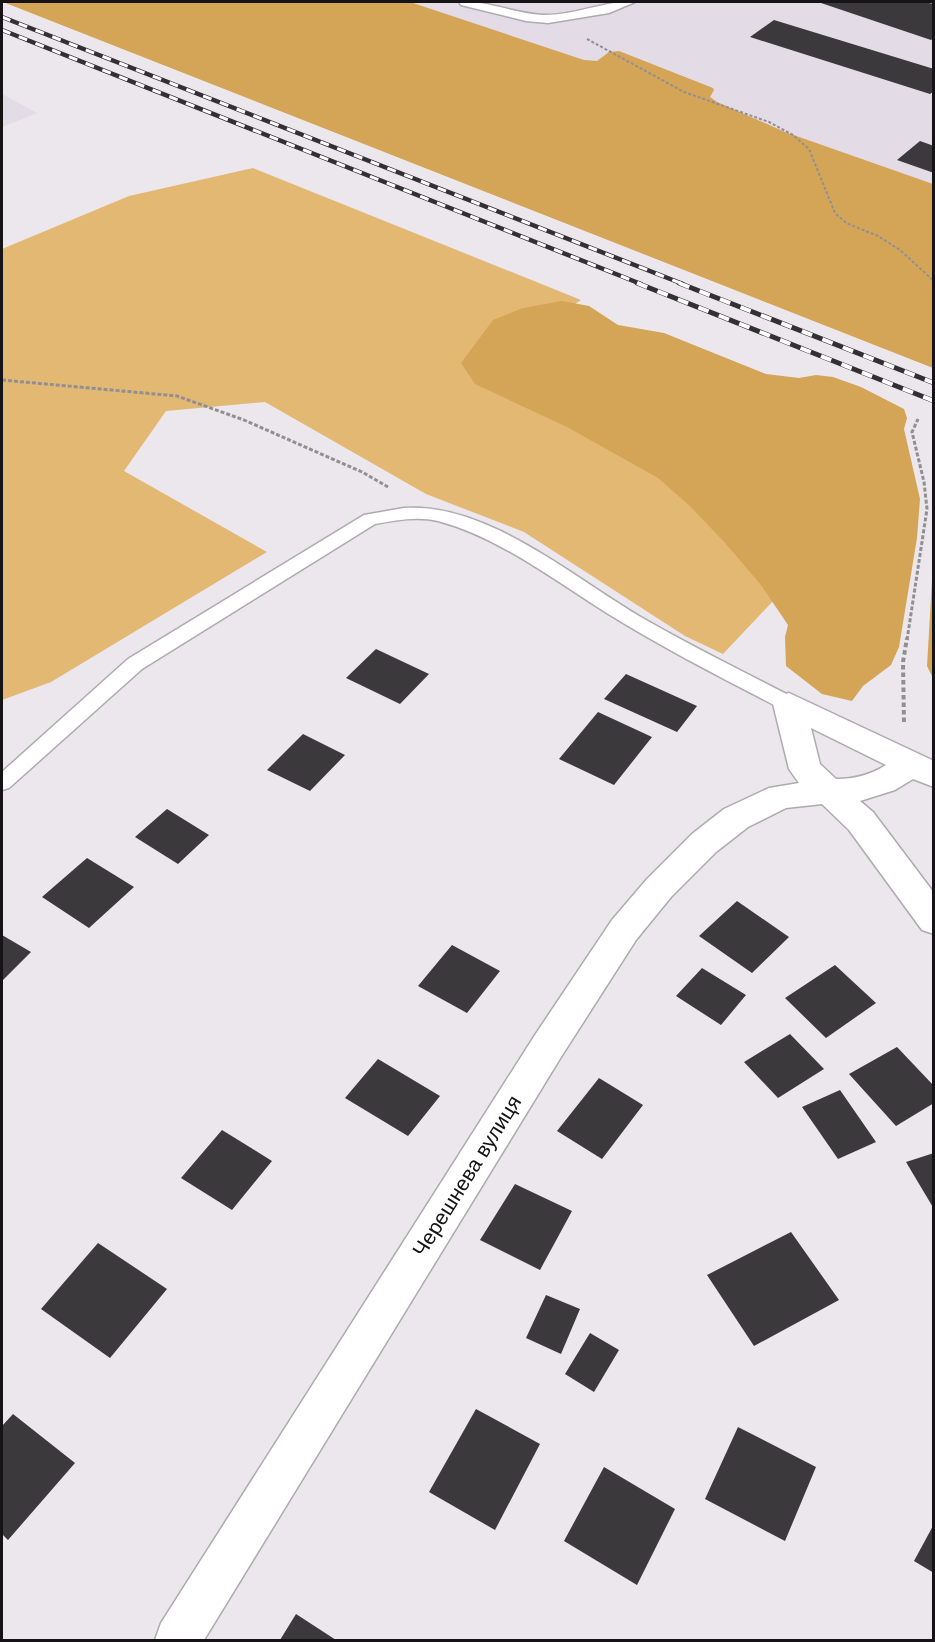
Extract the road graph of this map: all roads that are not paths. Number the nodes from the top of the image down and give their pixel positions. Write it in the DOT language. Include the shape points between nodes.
graph roads {
  1 [pos="465,2"];
  2 [pos="625,4"];
  3 [pos="789,704"];
  4 [pos="923,769"];
  5 [pos="2,783"];
  6 [pos="828,791"];
  7 [pos="933,920"];
  8 [pos="178,1641"];
  1 -- 2 [label="lane" via="548,19"];
  3 -- 4 [label="street"];
  3 -- 5 [label="lane" via="673,644 496,538 436,514 405,513 370,519 135,664"];
  3 -- 6 [label="street" via="805,769"];
  4 -- 6 [label="street, Черешнева вулиця" via="851,791"];
  6 -- 7 [label="street" via="861,821"];
  6 -- 8 [label="street, Черешнева вулиця" via="782,797 736,818 658,888 624,930"];
}
